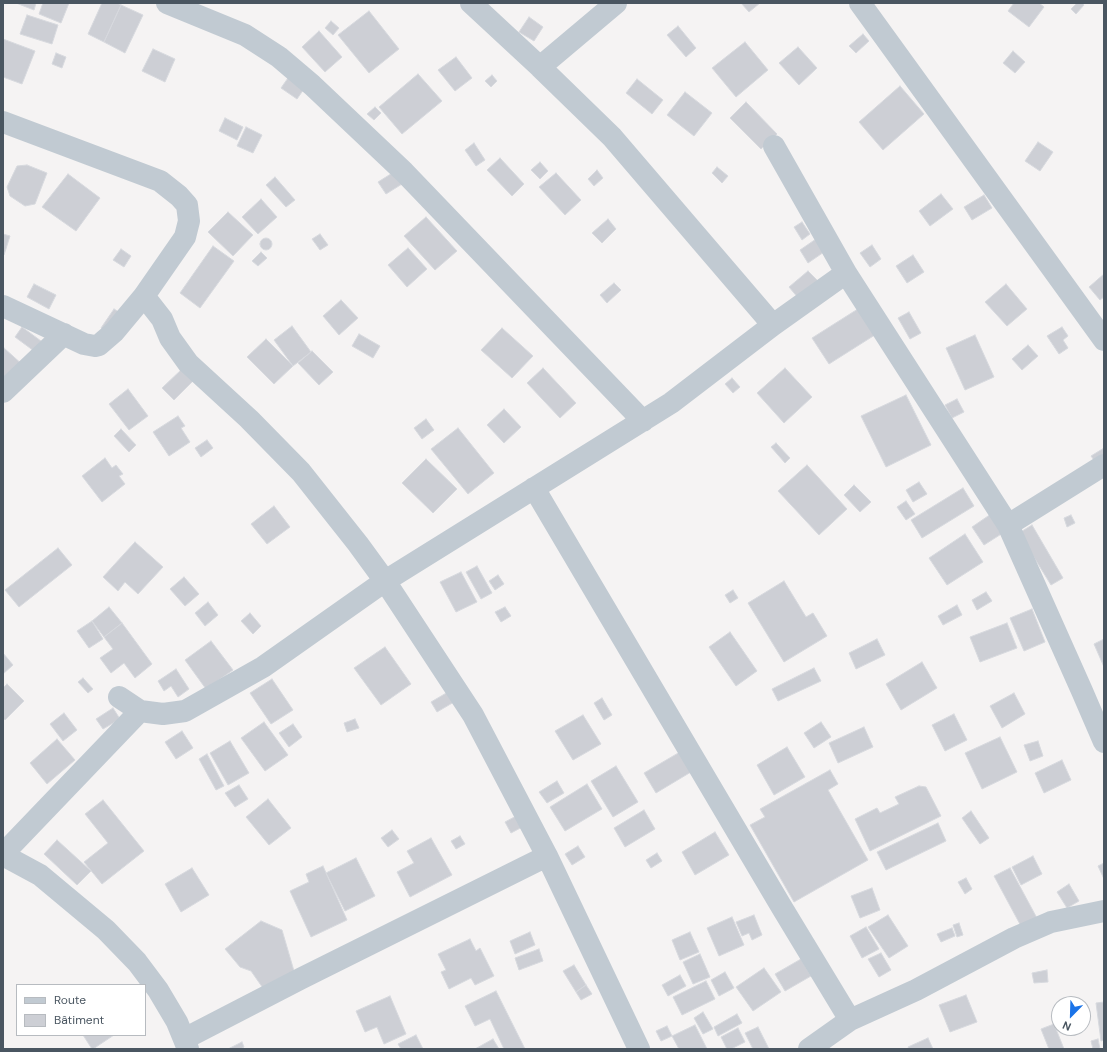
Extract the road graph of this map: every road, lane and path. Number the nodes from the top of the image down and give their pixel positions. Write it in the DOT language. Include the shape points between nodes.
graph roads {
  1 [pos="167,3"];
  2 [pos="470,3"];
  3 [pos="616,3"];
  4 [pos="860,3"];
  5 [pos="540,66"];
  6 [pos="3,122"];
  7 [pos="774,146"];
  8 [pos="846,273"];
  9 [pos="144,296"];
  10 [pos="3,306"];
  11 [pos="773,325"];
  12 [pos="64,334"];
  13 [pos="1104,340"];
  14 [pos="3,392"];
  15 [pos="643,421"];
  16 [pos="1104,465"];
  17 [pos="534,488"];
  18 [pos="1008,525"];
  19 [pos="385,581"];
  20 [pos="120,697"];
  21 [pos="140,711"];
  22 [pos="1104,742"];
  23 [pos="3,854"];
  24 [pos="547,856"];
  25 [pos="1104,911"];
  26 [pos="850,1020"];
  27 [pos="186,1044"];
  28 [pos="639,1049"];
  29 [pos="809,1049"];
  1 -- 15 [label="street" via="245,35 279,57 312,85 404,172"];
  2 -- 5 [label="street"];
  3 -- 5 [label="street"];
  4 -- 13 [label="street"];
  5 -- 11 [label="street" via="612,137"];
  6 -- 9 [label="street" via="160,181 187,205 190,221 185,237"];
  7 -- 8 [label="street"];
  8 -- 11 [label="street"];
  8 -- 18 [label="street"];
  9 -- 12 [label="street" via="114,332 99,345 84,344"];
  9 -- 19 [label="street" via="162,319 170,338 188,363 249,419 301,472"];
  10 -- 12 [label="street"];
  11 -- 15 [label="street" via="671,403"];
  12 -- 14 [label="street"];
  15 -- 17 [label="street"];
  16 -- 18 [label="street"];
  17 -- 19 [label="street"];
  17 -- 26 [label="street"];
  18 -- 22 [label="street"];
  19 -- 21 [label="street" via="263,667 185,712 163,714"];
  19 -- 24 [label="street" via="474,715"];
  20 -- 21 [label="street"];
  21 -- 23 [label="street"];
  23 -- 27 [label="street" via="40,875 106,930 137,962 158,990 177,1022"];
  24 -- 27 [label="street" via="302,978"];
  24 -- 28 [label="street"];
  25 -- 26 [label="street" via="1051,922 1020,935 916,990"];
  26 -- 29 [label="street"];
}
